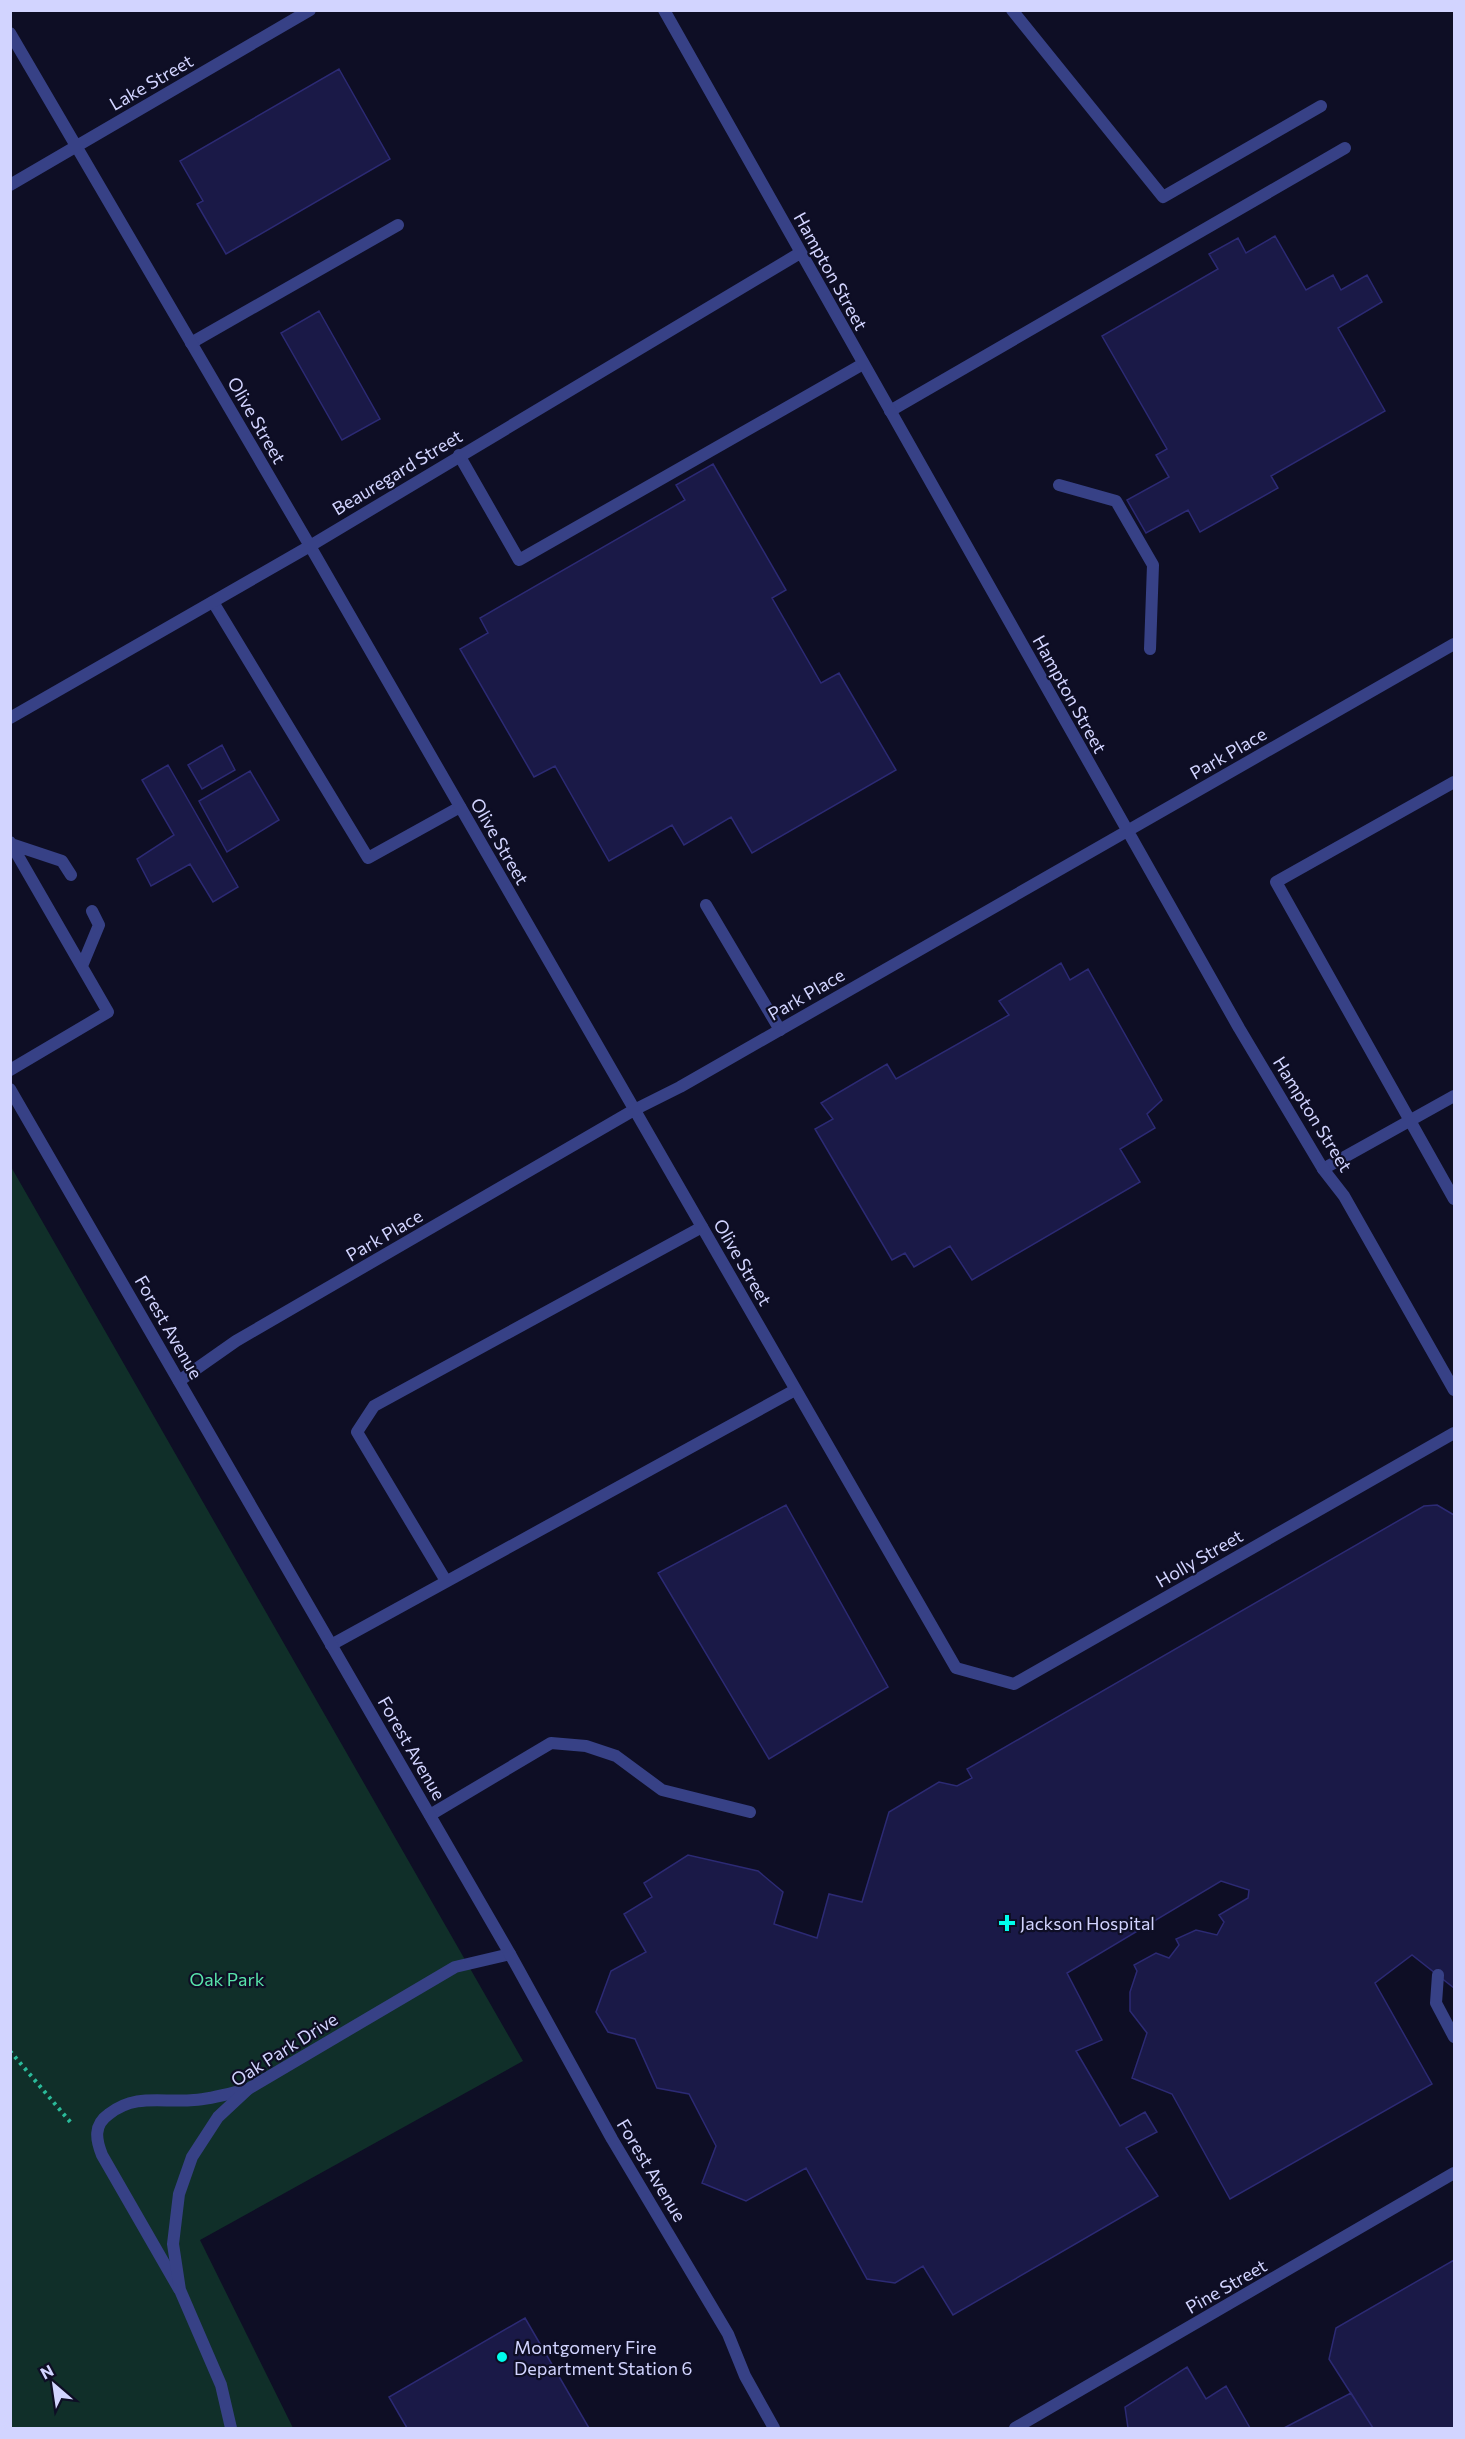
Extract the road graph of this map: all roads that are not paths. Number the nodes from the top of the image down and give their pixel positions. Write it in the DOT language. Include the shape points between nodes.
graph roads {
  1 [pos="310,10"];
  2 [pos="663,10"];
  3 [pos="1012,10"];
  4 [pos="10,33"];
  5 [pos="1321,106"];
  6 [pos="76,147"];
  7 [pos="1345,148"];
  8 [pos="10,185"];
  9 [pos="398,225"];
  10 [pos="800,253"];
  11 [pos="191,343"];
  12 [pos="863,364"];
  13 [pos="890,411"];
  14 [pos="459,455"];
  15 [pos="1059,485"];
  16 [pos="310,546"];
  17 [pos="213,602"];
  18 [pos="1455,644"];
  19 [pos="1150,649"];
  20 [pos="10,718"];
  21 [pos="1455,782"];
  22 [pos="460,807"];
  23 [pos="1127,831"];
  24 [pos="11,843"];
  25 [pos="71,876"];
  26 [pos="706,905"];
  27 [pos="92,911"];
  28 [pos="82,966"];
  29 [pos="780,1029"];
  30 [pos="10,1070"];
  31 [pos="10,1089"];
  32 [pos="1455,1096"];
  33 [pos="634,1110"];
  34 [pos="1411,1121"];
  35 [pos="1323,1169"];
  36 [pos="1455,1199"];
  37 [pos="702,1227"];
  38 [pos="179,1381"];
  39 [pos="795,1390"];
  40 [pos="1455,1390"];
  41 [pos="1455,1433"];
  42 [pos="446,1581"];
  43 [pos="332,1645"];
  44 [pos="956,1668"];
  45 [pos="750,1812"];
  46 [pos="429,1815"];
  47 [pos="510,1954"];
  48 [pos="1438,1975"];
  49 [pos="1455,2037"];
  50 [pos="248,2089"];
  51 [pos="1455,2173"];
  52 [pos="180,2290"];
  53 [pos="231,2428"];
  54 [pos="774,2428"];
  55 [pos="1015,2428"];
  1 -- 6 [label="street, Lake Street"];
  2 -- 10 [label="street, Hampton Street"];
  3 -- 5 [label="street" via="1163,197"];
  4 -- 6 [label="street, Olive Street"];
  6 -- 8 [label="street, Lake Street"];
  6 -- 11 [label="street, Olive Street"];
  7 -- 13 [label="street"];
  9 -- 11 [label="street"];
  10 -- 12 [label="street, Hampton Street"];
  10 -- 14 [label="street, Beauregard Street"];
  11 -- 16 [label="street, Olive Street"];
  12 -- 13 [label="street, Hampton Street"];
  12 -- 14 [label="street" via="519,560"];
  13 -- 23 [label="street, Hampton Street"];
  14 -- 16 [label="street, Beauregard Street"];
  15 -- 19 [label="street" via="1116,501 1153,565"];
  16 -- 17 [label="street, Beauregard Street"];
  16 -- 22 [label="street, Olive Street"];
  17 -- 20 [label="street, Beauregard Street"];
  17 -- 22 [label="street" via="368,858"];
  18 -- 23 [label="street, Park Place"];
  21 -- 34 [label="street" via="1276,882"];
  22 -- 33 [label="street, Olive Street"];
  23 -- 29 [label="street, Park Place"];
  23 -- 35 [label="street, Hampton Street"];
  24 -- 25 [label="street" via="62,861"];
  24 -- 28 [label="street"];
  26 -- 29 [label="street"];
  27 -- 28 [label="street" via="99,925"];
  28 -- 30 [label="street" via="108,1012"];
  29 -- 33 [label="street, Park Place"];
  31 -- 38 [label="street, Forest Avenue"];
  32 -- 34 [label="street"];
  33 -- 37 [label="street, Olive Street"];
  33 -- 38 [label="street, Park Place" via="236,1341"];
  34 -- 35 [label="street"];
  34 -- 36 [label="street"];
  35 -- 40 [label="street, Hampton Street" via="1344,1196"];
  37 -- 39 [label="street, Olive Street"];
  37 -- 42 [label="street" via="374,1406 357,1432"];
  38 -- 43 [label="street, Forest Avenue"];
  39 -- 42 [label="street"];
  39 -- 44 [label="street, Olive Street"];
  41 -- 44 [label="street, Holly Street" via="1014,1684"];
  42 -- 43 [label="street"];
  43 -- 46 [label="street, Forest Avenue"];
  45 -- 46 [label="street" via="662,1790 615,1756 586,1746 551,1743"];
  46 -- 47 [label="street, Forest Avenue"];
  47 -- 50 [label="street, Oak Park Drive" via="455,1968"];
  47 -- 54 [label="street, Forest Avenue" via="612,2139 728,2334 745,2376"];
  48 -- 49 [label="street" via="1436,2003"];
  50 -- 52 [label="street, Oak Park Drive" via="218,2118 192,2157 179,2194 173,2244"];
  50 -- 52 [label="street" via="194,2100 126,2102 106,2115 98,2127 96,2140 102,2155"];
  51 -- 55 [label="street, Pine Street"];
  52 -- 53 [label="street, Oak Park Drive" via="221,2385"];
}
